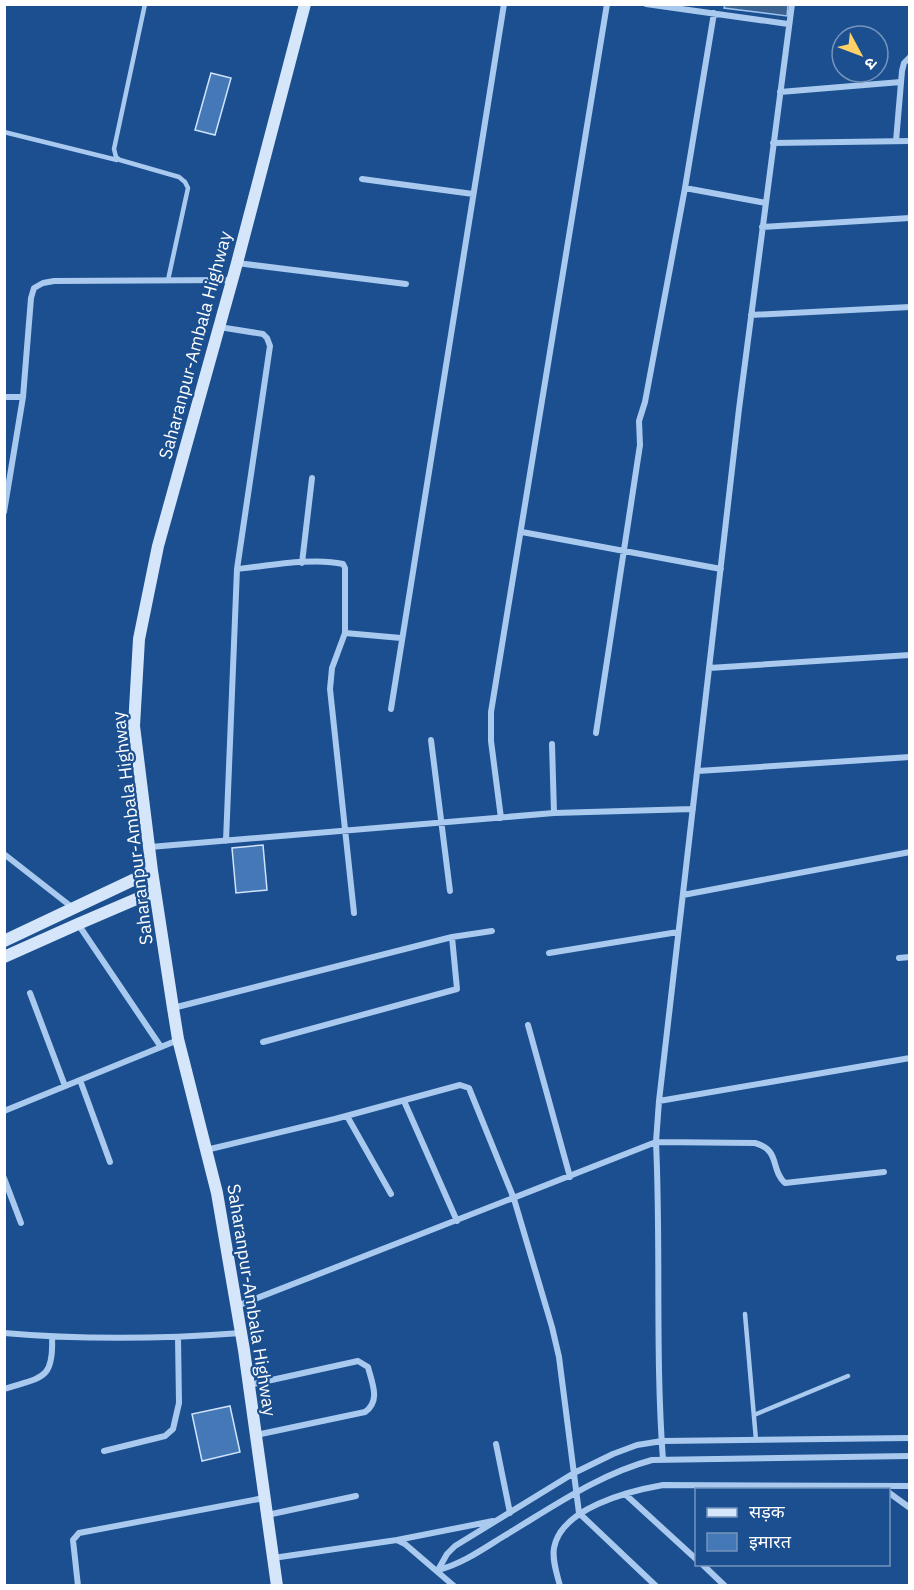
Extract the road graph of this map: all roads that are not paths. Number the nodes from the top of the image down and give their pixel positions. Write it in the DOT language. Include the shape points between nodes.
graph roads {
  1 [pos="145,4"];
  2 [pos="305,4"];
  3 [pos="504,4"];
  4 [pos="607,4"];
  5 [pos="646,4"];
  6 [pos="722,4"];
  7 [pos="792,4"];
  8 [pos="717,14"];
  9 [pos="788,24"];
  10 [pos="909,57"];
  11 [pos="901,82"];
  12 [pos="780,92"];
  13 [pos="4,132"];
  14 [pos="896,141"];
  15 [pos="909,141"];
  16 [pos="773,143"];
  17 [pos="120,160"];
  18 [pos="362,179"];
  19 [pos="685,188"];
  20 [pos="473,194"];
  21 [pos="765,202"];
  22 [pos="909,218"];
  23 [pos="762,227"];
  24 [pos="237,263"];
  25 [pos="168,280"];
  26 [pos="232,280"];
  27 [pos="406,284"];
  28 [pos="909,307"];
  29 [pos="751,315"];
  30 [pos="219,327"];
  31 [pos="23,396"];
  32 [pos="4,397"];
  33 [pos="312,478"];
  34 [pos="4,512"];
  35 [pos="522,532"];
  36 [pos="625,551"];
  37 [pos="302,563"];
  38 [pos="237,569"];
  39 [pos="721,569"];
  40 [pos="345,633"];
  41 [pos="401,638"];
  42 [pos="909,655"];
  43 [pos="709,668"];
  44 [pos="391,709"];
  45 [pos="596,733"];
  46 [pos="431,740"];
  47 [pos="552,744"];
  48 [pos="909,757"];
  49 [pos="698,771"];
  50 [pos="693,809"];
  51 [pos="554,813"];
  52 [pos="501,818"];
  53 [pos="442,823"];
  54 [pos="344,832"];
  55 [pos="226,841"];
  56 [pos="149,847"];
  57 [pos="909,852"];
  58 [pos="4,854"];
  59 [pos="152,871"];
  60 [pos="155,891"];
  61 [pos="450,891"];
  62 [pos="683,895"];
  63 [pos="73,908"];
  64 [pos="354,913"];
  65 [pos="78,924"];
  66 [pos="492,931"];
  67 [pos="678,932"];
  68 [pos="452,937"];
  69 [pos="4,940"];
  70 [pos="549,953"];
  71 [pos="4,957"];
  72 [pos="909,957"];
  73 [pos="899,958"];
  74 [pos="30,993"];
  75 [pos="173,1008"];
  76 [pos="528,1025"];
  77 [pos="178,1039"];
  78 [pos="262,1042"];
  79 [pos="161,1047"];
  80 [pos="909,1058"];
  81 [pos="80,1080"];
  82 [pos="65,1086"];
  83 [pos="404,1101"];
  84 [pos="659,1101"];
  85 [pos="4,1111"];
  86 [pos="347,1116"];
  87 [pos="656,1142"];
  88 [pos="207,1150"];
  89 [pos="110,1161"];
  90 [pos="884,1173"];
  91 [pos="570,1177"];
  92 [pos="4,1178"];
  93 [pos="391,1194"];
  94 [pos="514,1199"];
  95 [pos="457,1221"];
  96 [pos="21,1222"];
  97 [pos="236,1307"];
  98 [pos="745,1314"];
  99 [pos="4,1333"];
  100 [pos="241,1333"];
  101 [pos="52,1337"];
  102 [pos="178,1338"];
  103 [pos="848,1376"];
  104 [pos="249,1385"];
  105 [pos="4,1389"];
  106 [pos="754,1415"];
  107 [pos="256,1435"];
  108 [pos="909,1438"];
  109 [pos="756,1440"];
  110 [pos="662,1442"];
  111 [pos="496,1444"];
  112 [pos="104,1451"];
  113 [pos="909,1456"];
  114 [pos="663,1460"];
  115 [pos="574,1473"];
  116 [pos="909,1486"];
  117 [pos="830,1488"];
  118 [pos="890,1488"];
  119 [pos="576,1492"];
  120 [pos="890,1493"];
  121 [pos="625,1494"];
  122 [pos="356,1496"];
  123 [pos="264,1498"];
  124 [pos="909,1508"];
  125 [pos="510,1513"];
  126 [pos="579,1513"];
  127 [pos="267,1515"];
  128 [pos="497,1521"];
  129 [pos="397,1540"];
  130 [pos="273,1558"];
  131 [pos="695,1558"];
  132 [pos="704,1566"];
  133 [pos="438,1570"];
  134 [pos="78,1586"];
  135 [pos="277,1586"];
  136 [pos="454,1586"];
  137 [pos="560,1586"];
  138 [pos="656,1586"];
  139 [pos="725,1586"];
  1 -- 17 [label="lane" via="114,149"];
  2 -- 24 [label="main road, Saharanpur-Ambala Highway"];
  3 -- 20 [label="street"];
  4 -- 35 [label="street"];
  5 -- 8 [label="street"];
  6 -- 8 [label="street"];
  7 -- 9 [label="street"];
  8 -- 9 [label="street"];
  8 -- 19 [label="street"];
  9 -- 12 [label="street"];
  10 -- 11 [label="street"];
  11 -- 12 [label="street"];
  11 -- 14 [label="street"];
  12 -- 16 [label="street"];
  13 -- 17 [label="lane"];
  14 -- 15 [label="street"];
  14 -- 16 [label="street"];
  16 -- 21 [label="street"];
  17 -- 25 [label="lane" via="179,177 188,188"];
  18 -- 20 [label="street"];
  19 -- 21 [label="street"];
  19 -- 36 [label="street" via="639,421 640,445"];
  20 -- 41 [label="street"];
  21 -- 23 [label="street"];
  22 -- 23 [label="street"];
  23 -- 29 [label="street"];
  24 -- 26 [label="main road, Saharanpur-Ambala Highway"];
  24 -- 27 [label="street"];
  25 -- 26 [label="street"];
  25 -- 31 [label="street" via="54,281 34,288"];
  26 -- 30 [label="main road, Saharanpur-Ambala Highway"];
  28 -- 29 [label="street"];
  29 -- 39 [label="street"];
  30 -- 38 [label="street" via="263,334 270,346"];
  30 -- 56 [label="main road, Saharanpur-Ambala Highway" via="158,546 139,639 134,726"];
  31 -- 32 [label="street"];
  31 -- 34 [label="street"];
  33 -- 37 [label="street"];
  35 -- 36 [label="street"];
  35 -- 52 [label="street" via="491,712"];
  36 -- 39 [label="street"];
  36 -- 45 [label="street"];
  37 -- 38 [label="street"];
  37 -- 40 [label="street" via="343,564"];
  38 -- 55 [label="street"];
  39 -- 43 [label="street"];
  40 -- 41 [label="street"];
  40 -- 54 [label="street" via="332,668 330,689"];
  41 -- 44 [label="street"];
  42 -- 43 [label="street"];
  43 -- 49 [label="street"];
  46 -- 53 [label="street"];
  47 -- 51 [label="street"];
  48 -- 49 [label="street"];
  49 -- 50 [label="street"];
  50 -- 51 [label="street"];
  50 -- 62 [label="street"];
  51 -- 52 [label="street"];
  52 -- 53 [label="street"];
  53 -- 54 [label="street"];
  53 -- 61 [label="street"];
  54 -- 55 [label="street"];
  54 -- 64 [label="street"];
  55 -- 56 [label="street"];
  56 -- 59 [label="main road, Saharanpur-Ambala Highway"];
  57 -- 62 [label="street"];
  58 -- 63 [label="street"];
  59 -- 60 [label="main road, Saharanpur-Ambala Highway"];
  59 -- 63 [label="main road"];
  60 -- 65 [label="main road"];
  60 -- 75 [label="main road, Saharanpur-Ambala Highway"];
  62 -- 67 [label="street"];
  63 -- 69 [label="main road"];
  65 -- 71 [label="main road"];
  65 -- 79 [label="street"];
  66 -- 68 [label="street"];
  67 -- 70 [label="street"];
  67 -- 84 [label="street"];
  68 -- 75 [label="street"];
  68 -- 78 [label="street" via="457,989"];
  72 -- 73 [label="street"];
  74 -- 82 [label="street"];
  75 -- 77 [label="main road, Saharanpur-Ambala Highway"];
  76 -- 91 [label="street"];
  77 -- 79 [label="street"];
  77 -- 88 [label="main road, Saharanpur-Ambala Highway"];
  79 -- 81 [label="street"];
  80 -- 84 [label="street"];
  81 -- 82 [label="street"];
  81 -- 89 [label="street"];
  82 -- 85 [label="street"];
  83 -- 86 [label="street"];
  83 -- 94 [label="street" via="460,1085 469,1088"];
  83 -- 95 [label="street"];
  84 -- 87 [label="street"];
  86 -- 88 [label="street"];
  86 -- 93 [label="street"];
  87 -- 90 [label="street" via="762,1144 774,1156 785,1183"];
  87 -- 91 [label="street"];
  87 -- 110 [label="street"];
  88 -- 97 [label="main road, Saharanpur-Ambala Highway"];
  91 -- 94 [label="street"];
  92 -- 96 [label="street"];
  94 -- 95 [label="street"];
  94 -- 115 [label="street" via="559,1357"];
  95 -- 97 [label="street"];
  97 -- 100 [label="main road, Saharanpur-Ambala Highway"];
  98 -- 106 [label="lane"];
  99 -- 101 [label="street"];
  100 -- 102 [label="street"];
  100 -- 104 [label="main road, Saharanpur-Ambala Highway"];
  101 -- 102 [label="street"];
  101 -- 105 [label="street" via="53,1358 45,1374"];
  102 -- 112 [label="street" via="179,1403 173,1430 165,1436"];
  103 -- 106 [label="lane"];
  104 -- 107 [label="main road, Saharanpur-Ambala Highway"];
  104 -- 107 [label="street" via="358,1361 368,1367 374,1394 371,1408 365,1412"];
  106 -- 109 [label="lane"];
  107 -- 123 [label="main road, Saharanpur-Ambala Highway"];
  108 -- 109 [label="street"];
  109 -- 110 [label="street"];
  110 -- 114 [label="street"];
  110 -- 115 [label="street" via="637,1445"];
  111 -- 125 [label="street"];
  113 -- 114 [label="street"];
  114 -- 119 [label="street" via="633,1465"];
  115 -- 119 [label="street"];
  115 -- 125 [label="street"];
  116 -- 118 [label="street"];
  117 -- 121 [label="street" via="663,1485"];
  119 -- 126 [label="street"];
  119 -- 133 [label="street" via="471,1557"];
  120 -- 124 [label="street"];
  121 -- 126 [label="street"];
  121 -- 131 [label="street"];
  122 -- 127 [label="street"];
  123 -- 127 [label="main road, Saharanpur-Ambala Highway"];
  123 -- 134 [label="street" via="79,1533 73,1540"];
  125 -- 128 [label="street"];
  126 -- 137 [label="street" via="562,1530 554,1548"];
  126 -- 138 [label="street"];
  127 -- 130 [label="main road, Saharanpur-Ambala Highway"];
  128 -- 129 [label="street"];
  128 -- 133 [label="street" via="455,1546"];
  129 -- 130 [label="street"];
  129 -- 133 [label="street"];
  130 -- 135 [label="main road, Saharanpur-Ambala Highway"];
  132 -- 139 [label="street"];
  133 -- 136 [label="street"];
}
